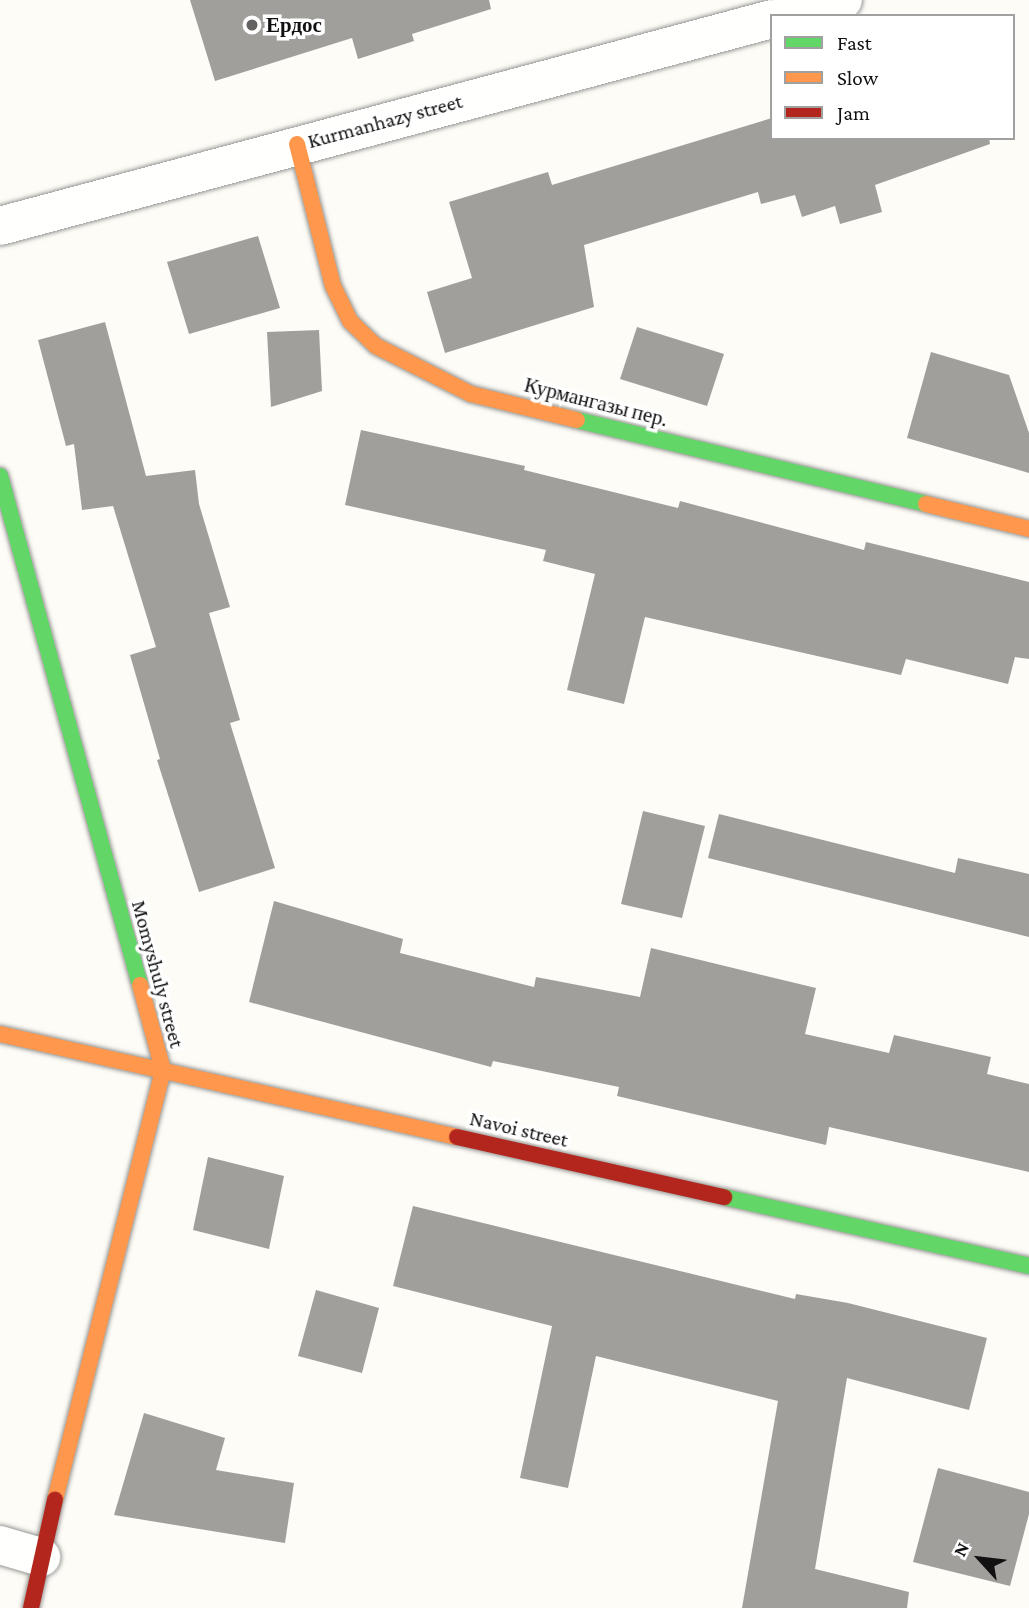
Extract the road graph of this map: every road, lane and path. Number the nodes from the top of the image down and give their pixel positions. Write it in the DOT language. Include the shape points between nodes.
graph roads {
  1 [pos="843,0"];
  2 [pos="790,14"];
  3 [pos="770,20"];
  4 [pos="297,144"];
  5 [pos="0,226"];
  6 [pos="0,476"];
  7 [pos="1029,529"];
  8 [pos="0,1034"];
  9 [pos="163,1070"];
  10 [pos="1029,1266"];
  11 [pos="0,1545"];
  12 [pos="41,1557"];
  13 [pos="31,1608"];
  1 -- 2 [label="street"];
  3 -- 4 [label="street, Kurmanhazy street"];
  4 -- 5 [label="street, Kurmanhazy street"];
  4 -- 7 [label="street, Курмангазы пер." via="333,286 350,321 376,346 471,394"];
  6 -- 9 [label="street, Momyshuly street"];
  8 -- 9 [label="street, Navoi street"];
  9 -- 10 [label="street, Navoi street"];
  9 -- 12 [label="street, Momyshuly street"];
  11 -- 12 [label="street"];
  12 -- 13 [label="street, Momyshuly street"];
}
